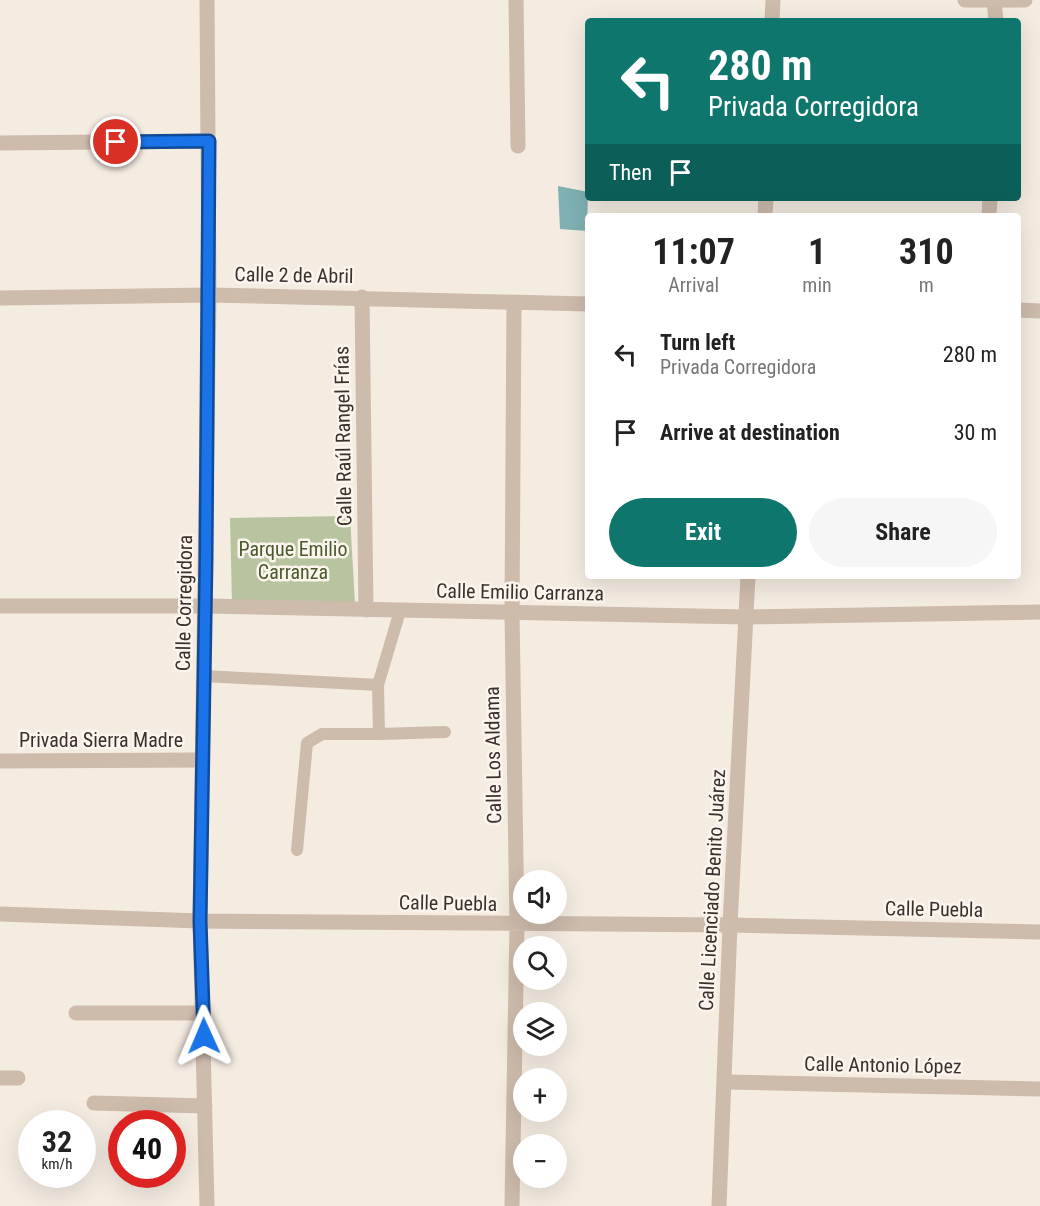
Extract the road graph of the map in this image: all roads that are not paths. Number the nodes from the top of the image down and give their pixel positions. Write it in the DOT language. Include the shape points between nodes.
graph roads {
  1 [pos="207,0"];
  2 [pos="516,0"];
  3 [pos="773,0"];
  4 [pos="965,0"];
  5 [pos="994,0"];
  6 [pos="1025,0"];
  7 [pos="772,18"];
  8 [pos="996,18"];
  9 [pos="209,141"];
  10 [pos="0,143"];
  11 [pos="518,146"];
  12 [pos="209,295"];
  13 [pos="362,297"];
  14 [pos="0,298"];
  15 [pos="514,303"];
  16 [pos="585,304"];
  17 [pos="1021,310"];
  18 [pos="1040,310"];
  19 [pos="748,579"];
  20 [pos="0,606"];
  21 [pos="206,606"];
  22 [pos="366,610"];
  23 [pos="400,611"];
  24 [pos="1040,612"];
  25 [pos="512,613"];
  26 [pos="746,617"];
  27 [pos="204,676"];
  28 [pos="378,685"];
  29 [pos="445,732"];
  30 [pos="379,734"];
  31 [pos="202,760"];
  32 [pos="0,761"];
  33 [pos="297,850"];
  34 [pos="0,914"];
  35 [pos="200,921"];
  36 [pos="517,925"];
  37 [pos="730,925"];
  38 [pos="1040,932"];
  39 [pos="76,1013"];
  40 [pos="203,1013"];
  41 [pos="0,1078"];
  42 [pos="18,1078"];
  43 [pos="725,1082"];
  44 [pos="1040,1089"];
  45 [pos="94,1103"];
  46 [pos="205,1106"];
  47 [pos="207,1206"];
  48 [pos="512,1206"];
  49 [pos="719,1206"];
  1 -- 9 [label="street, Calle Corregidora"];
  2 -- 11 [label="street"];
  3 -- 7 [label="street"];
  4 -- 5 [label="street"];
  5 -- 6 [label="street"];
  5 -- 8 [label="street"];
  9 -- 10 [label="street"];
  9 -- 12 [label="street, Calle Corregidora"];
  12 -- 13 [label="street, Calle 2 de Abril"];
  12 -- 14 [label="street, Calle 2 de Abril"];
  12 -- 21 [label="street, Calle Corregidora"];
  13 -- 15 [label="street, Calle 2 de Abril"];
  13 -- 22 [label="street, Calle Raúl Rangel Frías"];
  15 -- 16 [label="street, Calle 2 de Abril"];
  15 -- 25 [label="street, Calle Los Aldama"];
  17 -- 18 [label="street"];
  19 -- 26 [label="street, Calle Licenciado Benito Juárez"];
  20 -- 21 [label="street, Calle Emilio Carranza"];
  21 -- 22 [label="street, Calle Emilio Carranza"];
  21 -- 27 [label="street, Calle Corregidora"];
  22 -- 23 [label="street, Calle Emilio Carranza"];
  23 -- 25 [label="street, Calle Emilio Carranza"];
  23 -- 28 [label="lane"];
  24 -- 26 [label="street, Calle Emilio Carranza"];
  25 -- 26 [label="street, Calle Emilio Carranza"];
  25 -- 36 [label="street, Calle Los Aldama"];
  26 -- 37 [label="street, Calle Licenciado Benito Juárez"];
  27 -- 28 [label="lane"];
  27 -- 31 [label="street, Calle Corregidora"];
  28 -- 30 [label="lane"];
  29 -- 30 [label="lane"];
  30 -- 33 [label="lane" via="322,734 307,743"];
  31 -- 32 [label="street, Privada Sierra Madre"];
  31 -- 35 [label="street, Calle Corregidora"];
  34 -- 35 [label="street, Calle Puebla"];
  35 -- 36 [label="street, Calle Puebla"];
  35 -- 40 [label="street, Calle Corregidora"];
  36 -- 37 [label="street, Calle Puebla"];
  36 -- 48 [label="street, Calle Los Aldama"];
  37 -- 38 [label="street, Calle Puebla"];
  37 -- 43 [label="street, Calle Licenciado Benito Juárez"];
  39 -- 40 [label="street"];
  40 -- 46 [label="street, Calle Corregidora"];
  41 -- 42 [label="street"];
  43 -- 44 [label="street, Calle Antonio López"];
  43 -- 49 [label="street, Calle Licenciado Benito Juárez"];
  45 -- 46 [label="street"];
  46 -- 47 [label="street, Calle Corregidora"];
}
